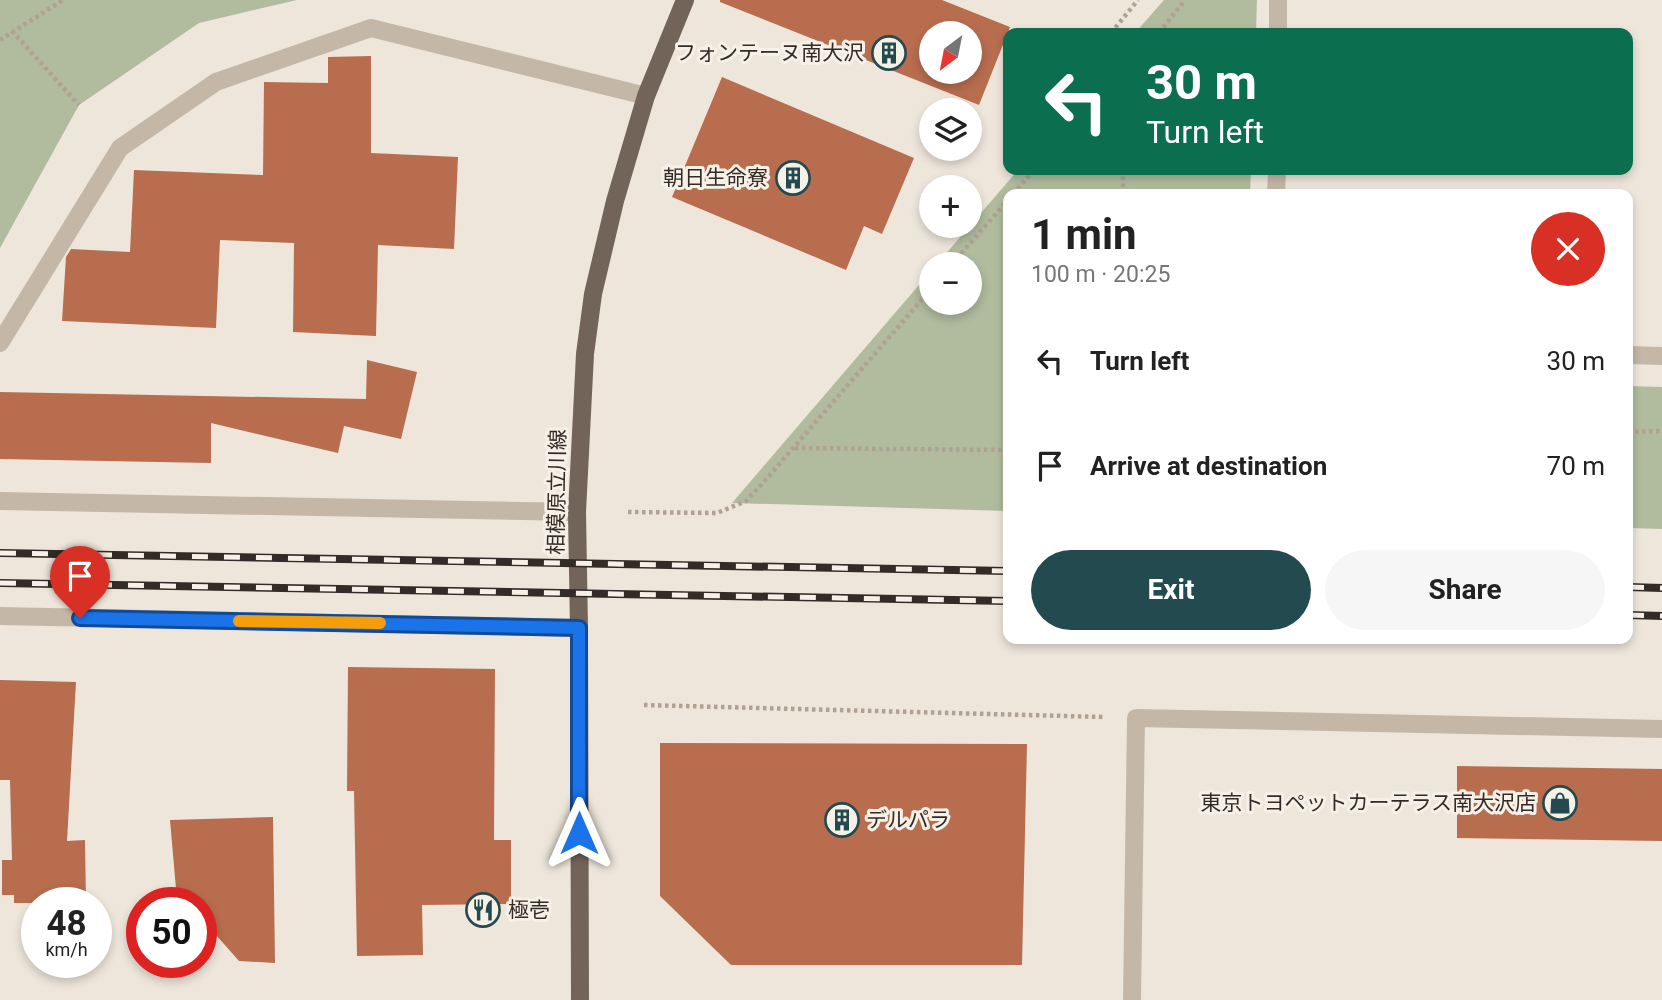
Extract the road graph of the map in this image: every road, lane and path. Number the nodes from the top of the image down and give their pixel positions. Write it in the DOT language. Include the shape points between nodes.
graph roads {
  1 [pos="62,0"];
  2 [pos="685,0"];
  3 [pos="1138,0"];
  4 [pos="1185,0"];
  5 [pos="1278,0"];
  6 [pos="1115,28"];
  7 [pos="1163,28"];
  8 [pos="1278,28"];
  9 [pos="12,31"];
  10 [pos="0,40"];
  11 [pos="646,96"];
  12 [pos="79,105"];
  13 [pos="1030,175"];
  14 [pos="1017,189"];
  15 [pos="1003,206"];
  16 [pos="962,252"];
  17 [pos="919,303"];
  18 [pos="0,342"];
  19 [pos="1633,355"];
  20 [pos="1662,356"];
  21 [pos="1662,431"];
  22 [pos="1633,432"];
  23 [pos="794,448"];
  24 [pos="1003,450"];
  25 [pos="0,500"];
  26 [pos="628,512"];
  27 [pos="577,513"];
  28 [pos="0,616"];
  29 [pos="579,628"];
  30 [pos="644,705"];
  31 [pos="1136,718"];
  32 [pos="1662,729"];
  33 [pos="580,1000"];
  34 [pos="1132,1000"];
  1 -- 9 [label="path"];
  2 -- 11 [label="main road, 相模原立川線"];
  3 -- 6 [label="path"];
  4 -- 7 [label="path"];
  5 -- 8 [label="street"];
  9 -- 10 [label="path"];
  9 -- 12 [label="path"];
  11 -- 18 [label="street" via="371,28 216,82 120,149"];
  11 -- 27 [label="main road, 相模原立川線" via="593,294 584,366"];
  13 -- 14 [label="path"];
  15 -- 16 [label="path"];
  17 -- 23 [label="path"];
  19 -- 20 [label="street"];
  21 -- 22 [label="path"];
  23 -- 24 [label="path"];
  23 -- 26 [label="path" via="746,501 717,513"];
  25 -- 27 [label="street"];
  27 -- 29 [label="main road, 相模原立川線"];
  28 -- 29 [label="street"];
  29 -- 33 [label="main road, 相模原立川線"];
  30 -- 31 [label="path"];
  31 -- 32 [label="street"];
  31 -- 34 [label="street"];
}
